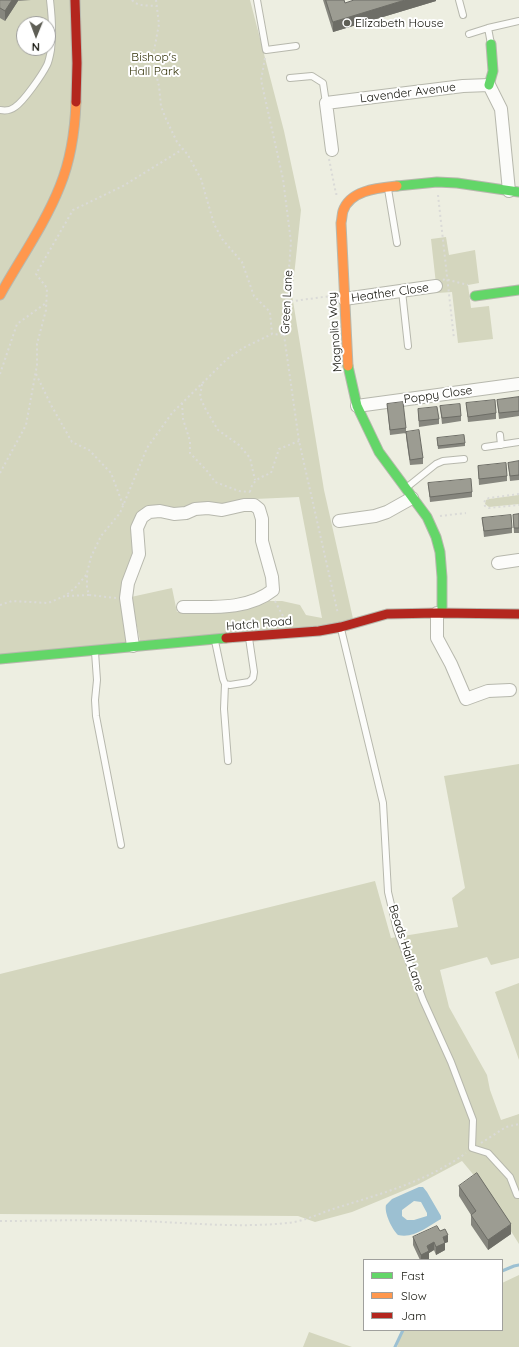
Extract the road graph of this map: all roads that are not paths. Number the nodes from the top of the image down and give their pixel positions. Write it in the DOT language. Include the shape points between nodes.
graph roads {
  1 [pos="50,0"];
  2 [pos="75,0"];
  3 [pos="257,0"];
  4 [pos="459,0"];
  5 [pos="463,15"];
  6 [pos="519,21"];
  7 [pos="488,28"];
  8 [pos="469,34"];
  9 [pos="491,44"];
  10 [pos="296,46"];
  11 [pos="290,78"];
  12 [pos="489,86"];
  13 [pos="326,103"];
  14 [pos="0,110"];
  15 [pos="332,150"];
  16 [pos="388,187"];
  17 [pos="514,192"];
  18 [pos="397,242"];
  19 [pos="436,286"];
  20 [pos="519,290"];
  21 [pos="402,291"];
  22 [pos="0,295"];
  23 [pos="475,296"];
  24 [pos="344,297"];
  25 [pos="408,346"];
  26 [pos="519,384"];
  27 [pos="357,406"];
  28 [pos="500,436"];
  29 [pos="519,442"];
  30 [pos="501,445"];
  31 [pos="485,447"];
  32 [pos="464,459"];
  33 [pos="408,493"];
  34 [pos="339,521"];
  35 [pos="519,560"];
  36 [pos="498,563"];
  37 [pos="183,607"];
  38 [pos="440,613"];
  39 [pos="519,614"];
  40 [pos="341,627"];
  41 [pos="249,637"];
  42 [pos="215,640"];
  43 [pos="133,646"];
  44 [pos="95,650"];
  45 [pos="0,659"];
  46 [pos="225,684"];
  47 [pos="510,690"];
  48 [pos="228,761"];
  49 [pos="121,844"];
  50 [pos="518,1195"];
  1 -- 14 [label="lane" via="52,31 47,65 14,108"];
  2 -- 22 [label="street" via="74,130 66,169 54,199"];
  3 -- 10 [label="lane" via="266,50"];
  4 -- 5 [label="lane"];
  6 -- 7 [label="lane"];
  7 -- 8 [label="lane"];
  7 -- 9 [label="lane"];
  9 -- 12 [label="street" via="493,71"];
  11 -- 13 [label="lane" via="312,76 317,79 322,83"];
  12 -- 13 [label="street, Lavender Avenue" via="463,86"];
  12 -- 17 [label="street" via="501,109"];
  13 -- 15 [label="street"];
  16 -- 17 [label="street" via="437,182"];
  16 -- 18 [label="lane"];
  16 -- 24 [label="street, Magnolia Way" via="361,192 351,199 343,210"];
  19 -- 21 [label="street, Heather Close"];
  20 -- 23 [label="street"];
  21 -- 24 [label="street, Heather Close"];
  21 -- 25 [label="lane"];
  24 -- 27 [label="street, Magnolia Way" via="348,370"];
  26 -- 27 [label="street, Poppy Close"];
  27 -- 33 [label="street, Magnolia Way" via="379,452"];
  28 -- 30 [label="lane"];
  29 -- 30 [label="lane"];
  30 -- 31 [label="lane"];
  32 -- 33 [label="lane" via="436,464"];
  33 -- 34 [label="street" via="387,512"];
  33 -- 38 [label="street, Magnolia Way" via="427,518 436,537 442,577"];
  35 -- 36 [label="street"];
  37 -- 43 [label="street" via="241,605 273,590 262,541 262,519 259,509 254,505 174,514 149,512 142,517 137,528 139,554 128,583 126,598"];
  38 -- 39 [label="street, Hatch Road"];
  38 -- 40 [label="street, Hatch Road" via="387,614"];
  38 -- 47 [label="street" via="437,638 451,664 461,701 488,691"];
  40 -- 41 [label="street, Hatch Road"];
  40 -- 50 [label="lane, Beads Hall Lane" via="383,803 388,892 397,930 473,1120 472,1148 488,1153 510,1177"];
  41 -- 42 [label="street, Hatch Road"];
  41 -- 46 [label="lane" via="253,678 249,682 230,686"];
  42 -- 43 [label="street, Hatch Road"];
  42 -- 46 [label="lane"];
  43 -- 44 [label="street, Hatch Road"];
  44 -- 45 [label="street, Hatch Road"];
  44 -- 49 [label="lane" via="96,716"];
  46 -- 48 [label="lane"];
}
